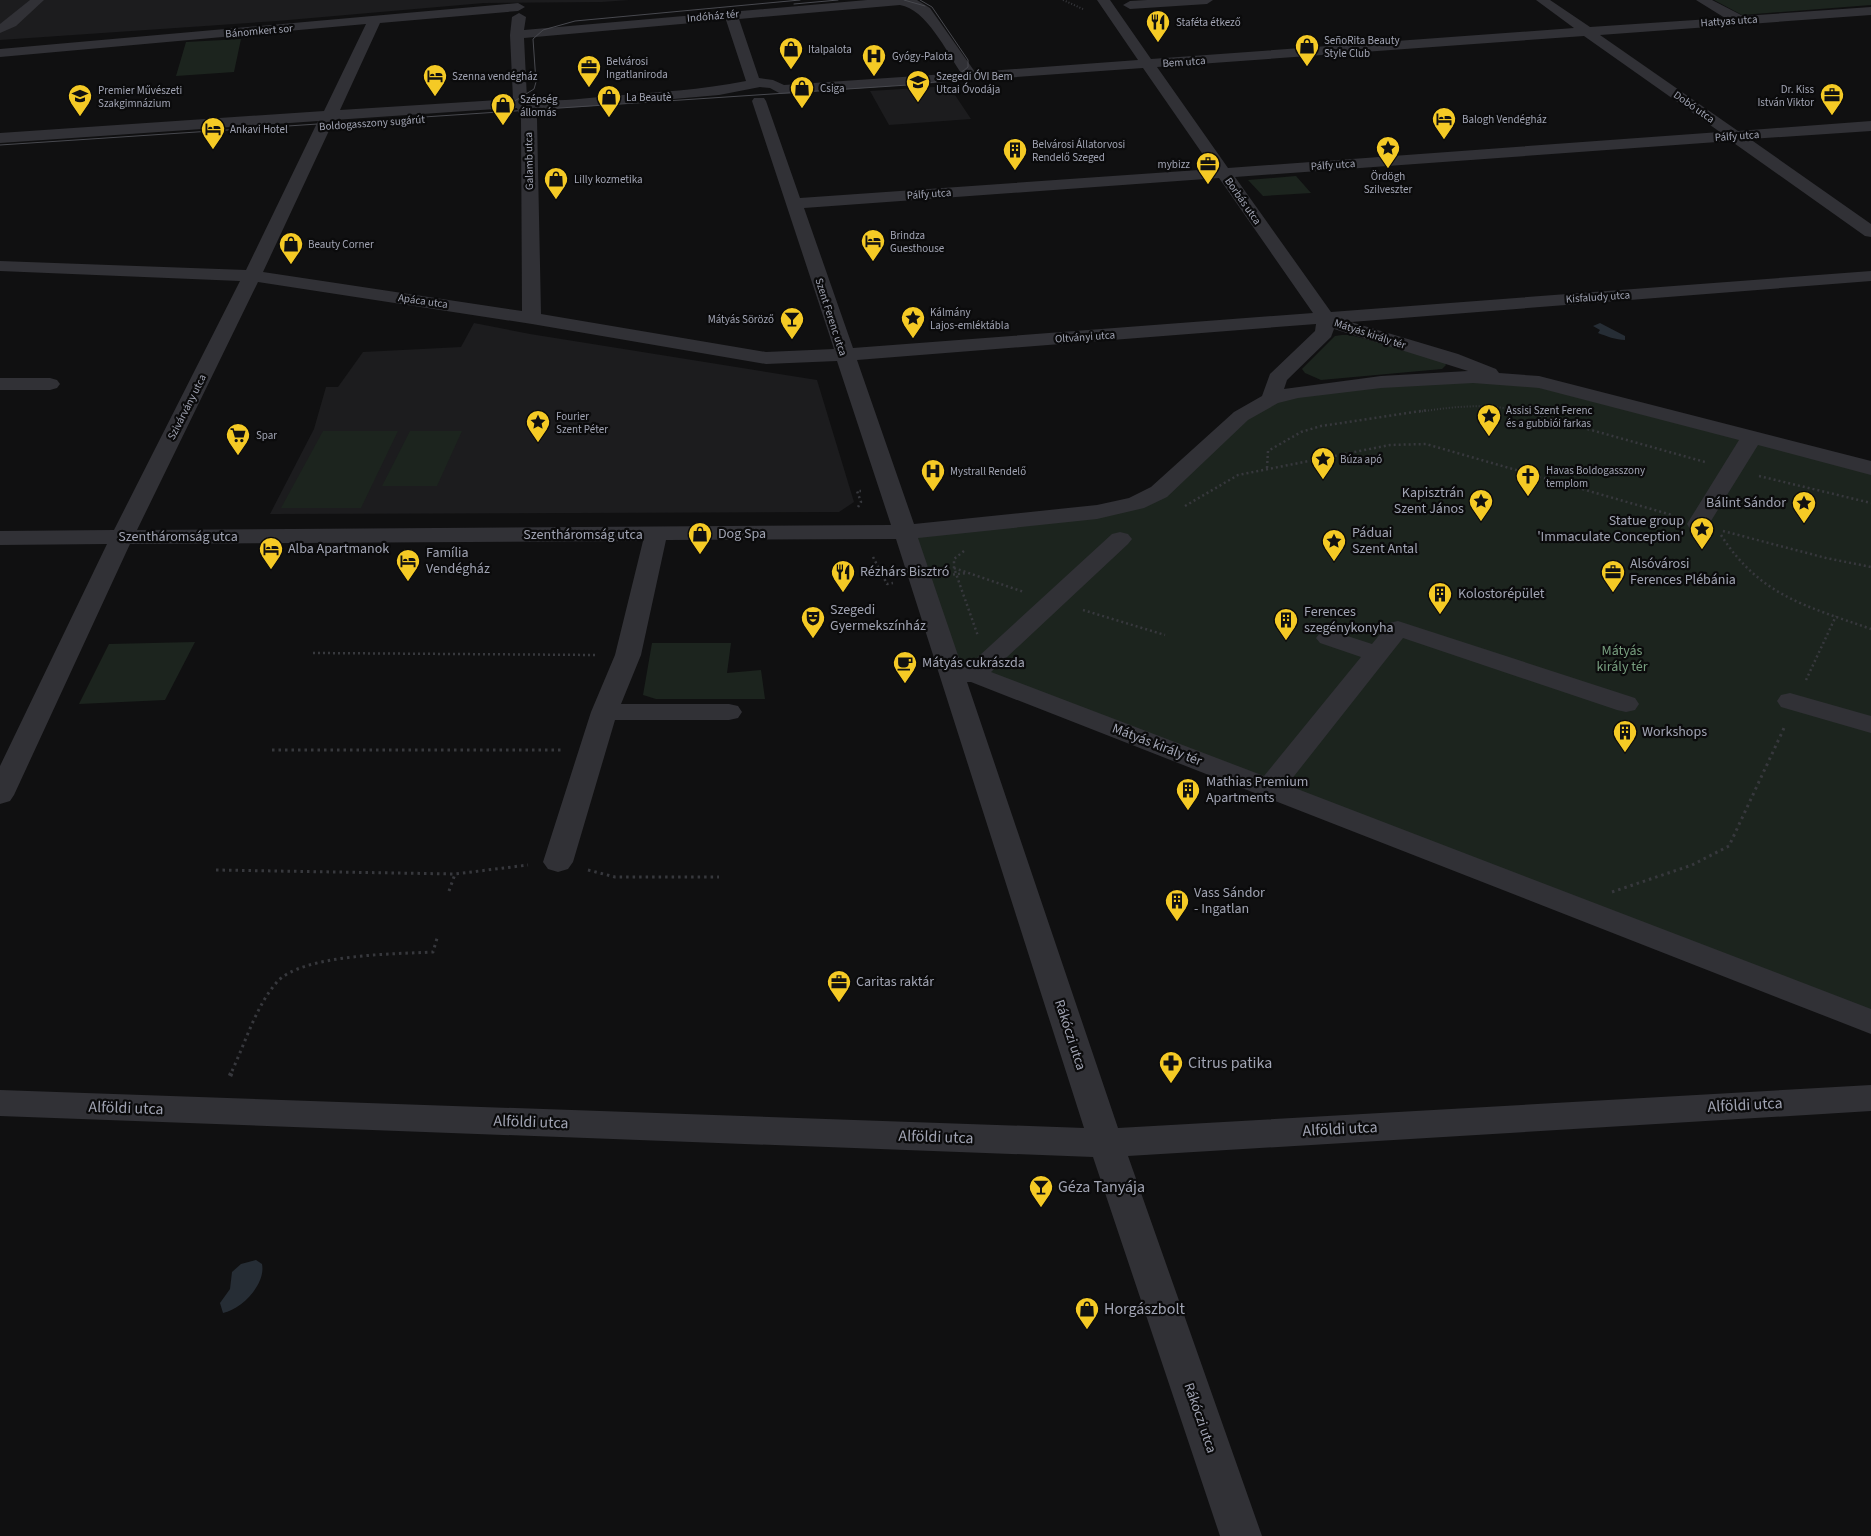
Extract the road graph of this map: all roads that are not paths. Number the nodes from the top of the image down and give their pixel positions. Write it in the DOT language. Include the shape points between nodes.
graph roads {
  1 [pos="38,0"];
  2 [pos="1103,0"];
  3 [pos="1207,0"];
  4 [pos="1542,0"];
  5 [pos="1702,0"];
  6 [pos="912,1"];
  7 [pos="1785,4"];
  8 [pos="1130,5"];
  9 [pos="521,10"];
  10 [pos="1871,11"];
  11 [pos="730,15"];
  12 [pos="1809,16"];
  13 [pos="0,18"];
  14 [pos="17,18"];
  15 [pos="375,20"];
  16 [pos="1740,20"];
  17 [pos="0,29"];
  18 [pos="1587,33"];
  19 [pos="518,34"];
  20 [pos="0,53"];
  21 [pos="1148,65"];
  22 [pos="971,76"];
  23 [pos="781,90"];
  24 [pos="752,95"];
  25 [pos="524,108"];
  26 [pos="326,121"];
  27 [pos="1871,126"];
  28 [pos="1735,136"];
  29 [pos="0,138"];
  30 [pos="0,143"];
  31 [pos="0,148"];
  32 [pos="1223,173"];
  33 [pos="794,204"];
  34 [pos="1871,232"];
  35 [pos="0,266"];
  36 [pos="252,276"];
  37 [pos="1871,276"];
  38 [pos="532,318"];
  39 [pos="1326,319"];
  40 [pos="844,355"];
  41 [pos="1500,378"];
  42 [pos="0,384"];
  43 [pos="50,384"];
  44 [pos="1271,399"];
  45 [pos="1752,437"];
  46 [pos="1871,468"];
  47 [pos="1698,524"];
  48 [pos="904,532"];
  49 [pos="656,535"];
  50 [pos="122,537"];
  51 [pos="0,538"];
  52 [pos="1120,539"];
  53 [pos="1329,638"];
  54 [pos="1377,654"];
  55 [pos="962,675"];
  56 [pos="1793,701"];
  57 [pos="1626,704"];
  58 [pos="604,712"];
  59 [pos="729,712"];
  60 [pos="1871,725"];
  61 [pos="1270,788"];
  62 [pos="0,795"];
  63 [pos="558,862"];
  64 [pos="1871,1022"];
  65 [pos="1871,1098"];
  66 [pos="0,1103"];
  67 [pos="1106,1143"];
  68 [pos="1241,1536"];
  1 -- 14 [label="street"];
  2 -- 21 [label="street, Borbás utca"];
  3 -- 8 [label="street"];
  4 -- 18 [label="street, Dobó utca"];
  5 -- 16 [label="street"];
  6 -- 11 [label="street, Indóház tér"];
  6 -- 22 [label="street" via="925,11"];
  7 -- 12 [label="street"];
  9 -- 15 [label="street, Bánomkert sor"];
  9 -- 19 [label="street, Galamb utca"];
  10 -- 12 [label="street, Hattyas utca"];
  11 -- 19 [label="street, Indóház tér"];
  11 -- 24 [label="street, Szent Ferenc utca"];
  12 -- 16 [label="street, Hattyas utca"];
  13 -- 14 [label="street"];
  14 -- 17 [label="street"];
  15 -- 20 [label="street, Bánomkert sor"];
  15 -- 26 [label="street, Szivárvány utca"];
  16 -- 18 [label="street, Hattyas utca"];
  18 -- 21 [label="street, Bem utca"];
  18 -- 28 [label="street, Dobó utca"];
  19 -- 25 [label="street, Galamb utca"];
  21 -- 22 [label="street, Bem utca"];
  21 -- 32 [label="street, Borbás utca"];
  22 -- 23 [label="street, Bem utca"];
  23 -- 24 [label="street, Boldogasszony sugárút" via="778,97"];
  24 -- 25 [label="street, Boldogasszony sugárút"];
  24 -- 25 [label="street, Boldogasszony sugárút" via="730,95 732,89"];
  24 -- 33 [label="street, Szent Ferenc utca"];
  25 -- 26 [label="street, Boldogasszony sugárút"];
  25 -- 26 [label="street, Boldogasszony sugárút"];
  25 -- 38 [label="street, Galamb utca"];
  26 -- 29 [label="street, Boldogasszony sugárút"];
  26 -- 30 [label="street, Boldogasszony sugárút"];
  26 -- 31 [label="street, Boldogasszony sugárút"];
  26 -- 36 [label="street, Szivárvány utca"];
  27 -- 28 [label="street, Pálfy utca"];
  28 -- 32 [label="street, Pálfy utca"];
  28 -- 34 [label="street, Dobó utca"];
  32 -- 33 [label="street, Pálfy utca"];
  32 -- 39 [label="street, Borbás utca"];
  33 -- 40 [label="street, Szent Ferenc utca"];
  35 -- 36 [label="street, Apáca utca"];
  36 -- 38 [label="street, Apáca utca"];
  36 -- 50 [label="street, Szivárvány utca"];
  37 -- 39 [label="street, Kisfaludy utca"];
  38 -- 40 [label="street, Apáca utca" via="766,358"];
  39 -- 40 [label="street, Oltványi utca"];
  39 -- 41 [label="street, Mátyás király tér" via="1359,332 1463,361"];
  39 -- 44 [label="street" via="1324,333 1277,378"];
  40 -- 48 [label="street, Szent Ferenc utca"];
  41 -- 44 [label="street, Mátyás király tér" via="1381,382 1297,392"];
  41 -- 45 [label="street, Mátyás király tér" via="1539,382 1587,393"];
  42 -- 43 [label="street"];
  44 -- 48 [label="street, Mátyás király tér" via="1241,416 1159,492 1136,503 1097,512"];
  45 -- 46 [label="street, Mátyás király tér"];
  45 -- 47 [label="street"];
  48 -- 49 [label="street, Szentháromság utca"];
  48 -- 55 [label="street, Rákóczi utca"];
  49 -- 50 [label="street, Szentháromság utca"];
  49 -- 58 [label="street, Szentháromság utca" via="628,655"];
  50 -- 51 [label="street, Szentháromság utca"];
  50 -- 62 [label="street, Szivárvány utca"];
  52 -- 55 [label="street"];
  53 -- 54 [label="street"];
  54 -- 57 [label="street" via="1398,628"];
  54 -- 61 [label="street"];
  55 -- 61 [label="street, Mátyás király tér"];
  55 -- 67 [label="street, Rákóczi utca"];
  56 -- 60 [label="street"];
  58 -- 59 [label="street"];
  58 -- 63 [label="street, Szentháromság utca"];
  61 -- 64 [label="street, Mátyás király tér"];
  65 -- 67 [label="street, Alföldi utca"];
  66 -- 67 [label="street, Alföldi utca"];
  67 -- 68 [label="street, Rákóczi utca"];
}
